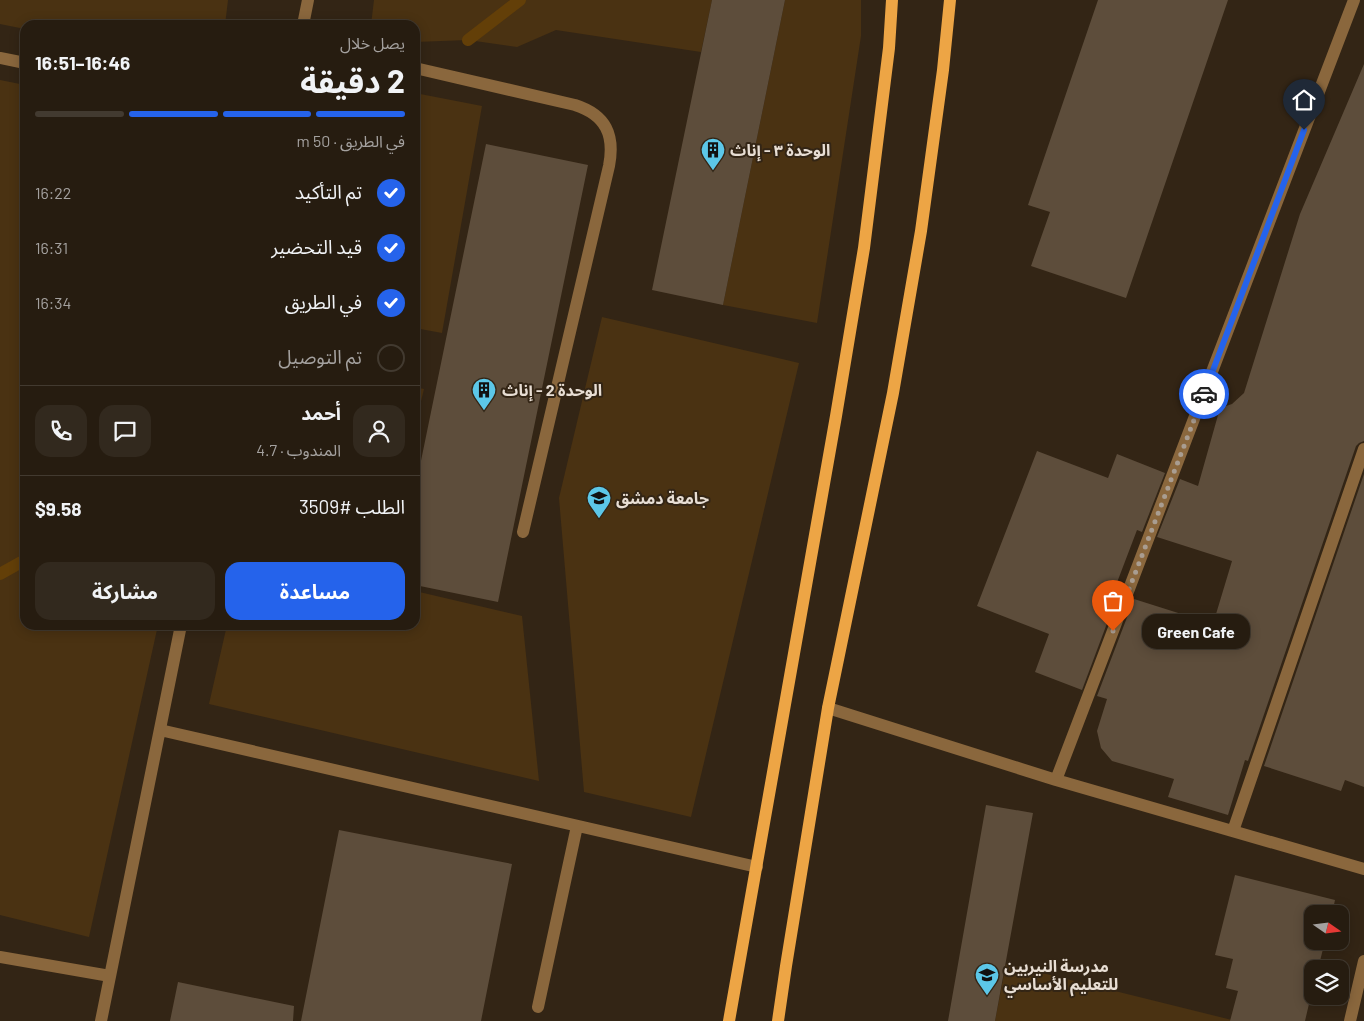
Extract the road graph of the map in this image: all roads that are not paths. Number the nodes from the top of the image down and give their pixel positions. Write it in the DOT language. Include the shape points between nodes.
graph roads {
  1 [pos="308,0"];
  2 [pos="892,0"];
  3 [pos="950,0"];
  4 [pos="1354,0"];
  5 [pos="304,20"];
  6 [pos="0,58"];
  7 [pos="20,62"];
  8 [pos="420,69"];
  9 [pos="1364,449"];
  10 [pos="523,532"];
  11 [pos="181,630"];
  12 [pos="828,708"];
  13 [pos="160,730"];
  14 [pos="1056,780"];
  15 [pos="577,826"];
  16 [pos="1233,831"];
  17 [pos="757,867"];
  18 [pos="1364,868"];
  19 [pos="0,957"];
  20 [pos="1364,961"];
  21 [pos="110,976"];
  22 [pos="538,1007"];
  23 [pos="101,1021"];
  24 [pos="729,1021"];
  25 [pos="778,1021"];
  26 [pos="1350,1021"];
  1 -- 5 [label="street"];
  2 -- 17 [label="main road" via="864,248"];
  3 -- 12 [label="main road" via="921,231 893,393"];
  4 -- 14 [label="street"];
  6 -- 7 [label="street"];
  8 -- 10 [label="street" via="581,106 596,115 611,138 609,166"];
  9 -- 16 [label="street"];
  11 -- 13 [label="street"];
  12 -- 14 [label="street"];
  12 -- 25 [label="main road"];
  13 -- 15 [label="street"];
  13 -- 21 [label="street"];
  14 -- 16 [label="street"];
  15 -- 17 [label="street"];
  15 -- 22 [label="street"];
  16 -- 18 [label="street"];
  17 -- 24 [label="main road"];
  19 -- 21 [label="street"];
  20 -- 26 [label="street"];
  21 -- 23 [label="street"];
}
